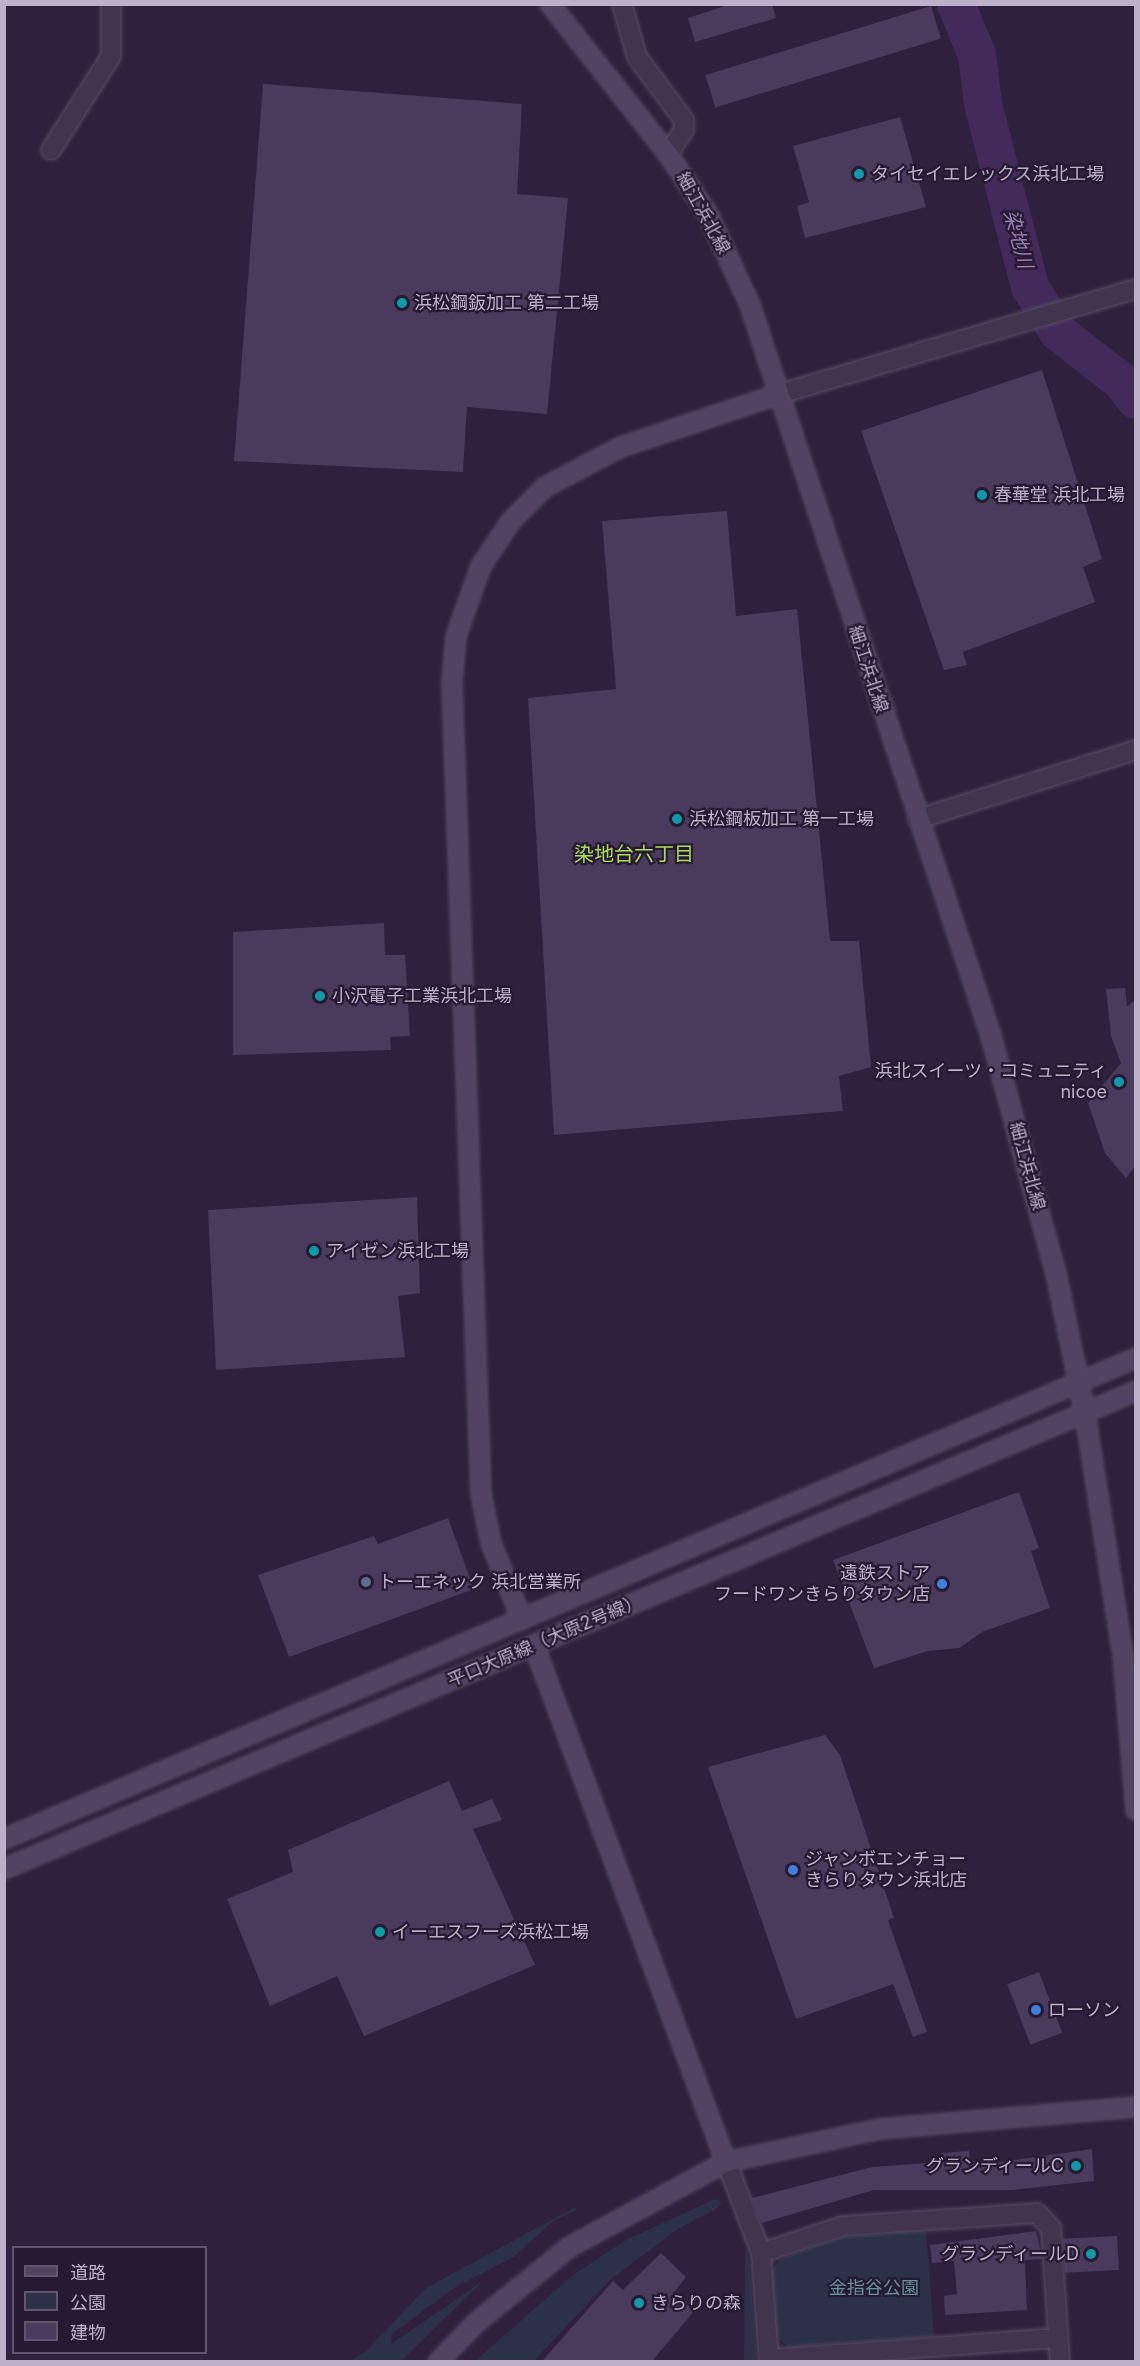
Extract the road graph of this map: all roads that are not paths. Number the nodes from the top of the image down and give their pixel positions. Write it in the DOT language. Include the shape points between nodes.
graph roads {
  1 [pos="111,4"];
  2 [pos="550,4"];
  3 [pos="622,4"];
  4 [pos="51,150"];
  5 [pos="668,154"];
  6 [pos="1136,289"];
  7 [pos="779,394"];
  8 [pos="1136,750"];
  9 [pos="918,819"];
  10 [pos="1136,1358"];
  11 [pos="1079,1383"];
  12 [pos="1136,1391"];
  13 [pos="1085,1413"];
  14 [pos="522,1620"];
  15 [pos="534,1645"];
  16 [pos="1136,1810"];
  17 [pos="4,1839"];
  18 [pos="4,1869"];
  19 [pos="1136,2107"];
  20 [pos="728,2166"];
  21 [pos="761,2253"];
  22 [pos="1058,2338"];
  23 [pos="769,2360"];
  24 [pos="438,2361"];
  25 [pos="1060,2361"];
  1 -- 4 [label="street" via="111,56"];
  2 -- 5 [label="street, 細江浜北線"];
  3 -- 5 [label="street" via="637,57 684,120 684,130"];
  5 -- 7 [label="street, 細江浜北線" via="708,214 750,305"];
  6 -- 7 [label="street"];
  7 -- 9 [label="street, 細江浜北線"];
  7 -- 14 [label="street" via="621,447 545,487 511,521 481,566 456,636 452,682 481,1494 491,1543"];
  8 -- 9 [label="street"];
  9 -- 11 [label="street, 細江浜北線" via="993,1044"];
  10 -- 11 [label="street"];
  11 -- 13 [label="street, 細江浜北線"];
  11 -- 14 [label="street, 平口大原線（大原2号線）"];
  12 -- 13 [label="street"];
  13 -- 15 [label="street, 平口大原線（大原2号線）"];
  13 -- 16 [label="street, 細江浜北線" via="1124,1655"];
  14 -- 17 [label="street, 平口大原線（大原2号線）"];
  15 -- 18 [label="street, 平口大原線（大原2号線）"];
  15 -- 20 [label="street"];
  19 -- 20 [label="street" via="880,2129"];
  20 -- 21 [label="street"];
  20 -- 24 [label="street" via="693,2179 571,2246 478,2322"];
  21 -- 22 [label="street" via="843,2226 1037,2213 1052,2228"];
  21 -- 23 [label="street"];
  22 -- 23 [label="street"];
  22 -- 25 [label="street"];
}
